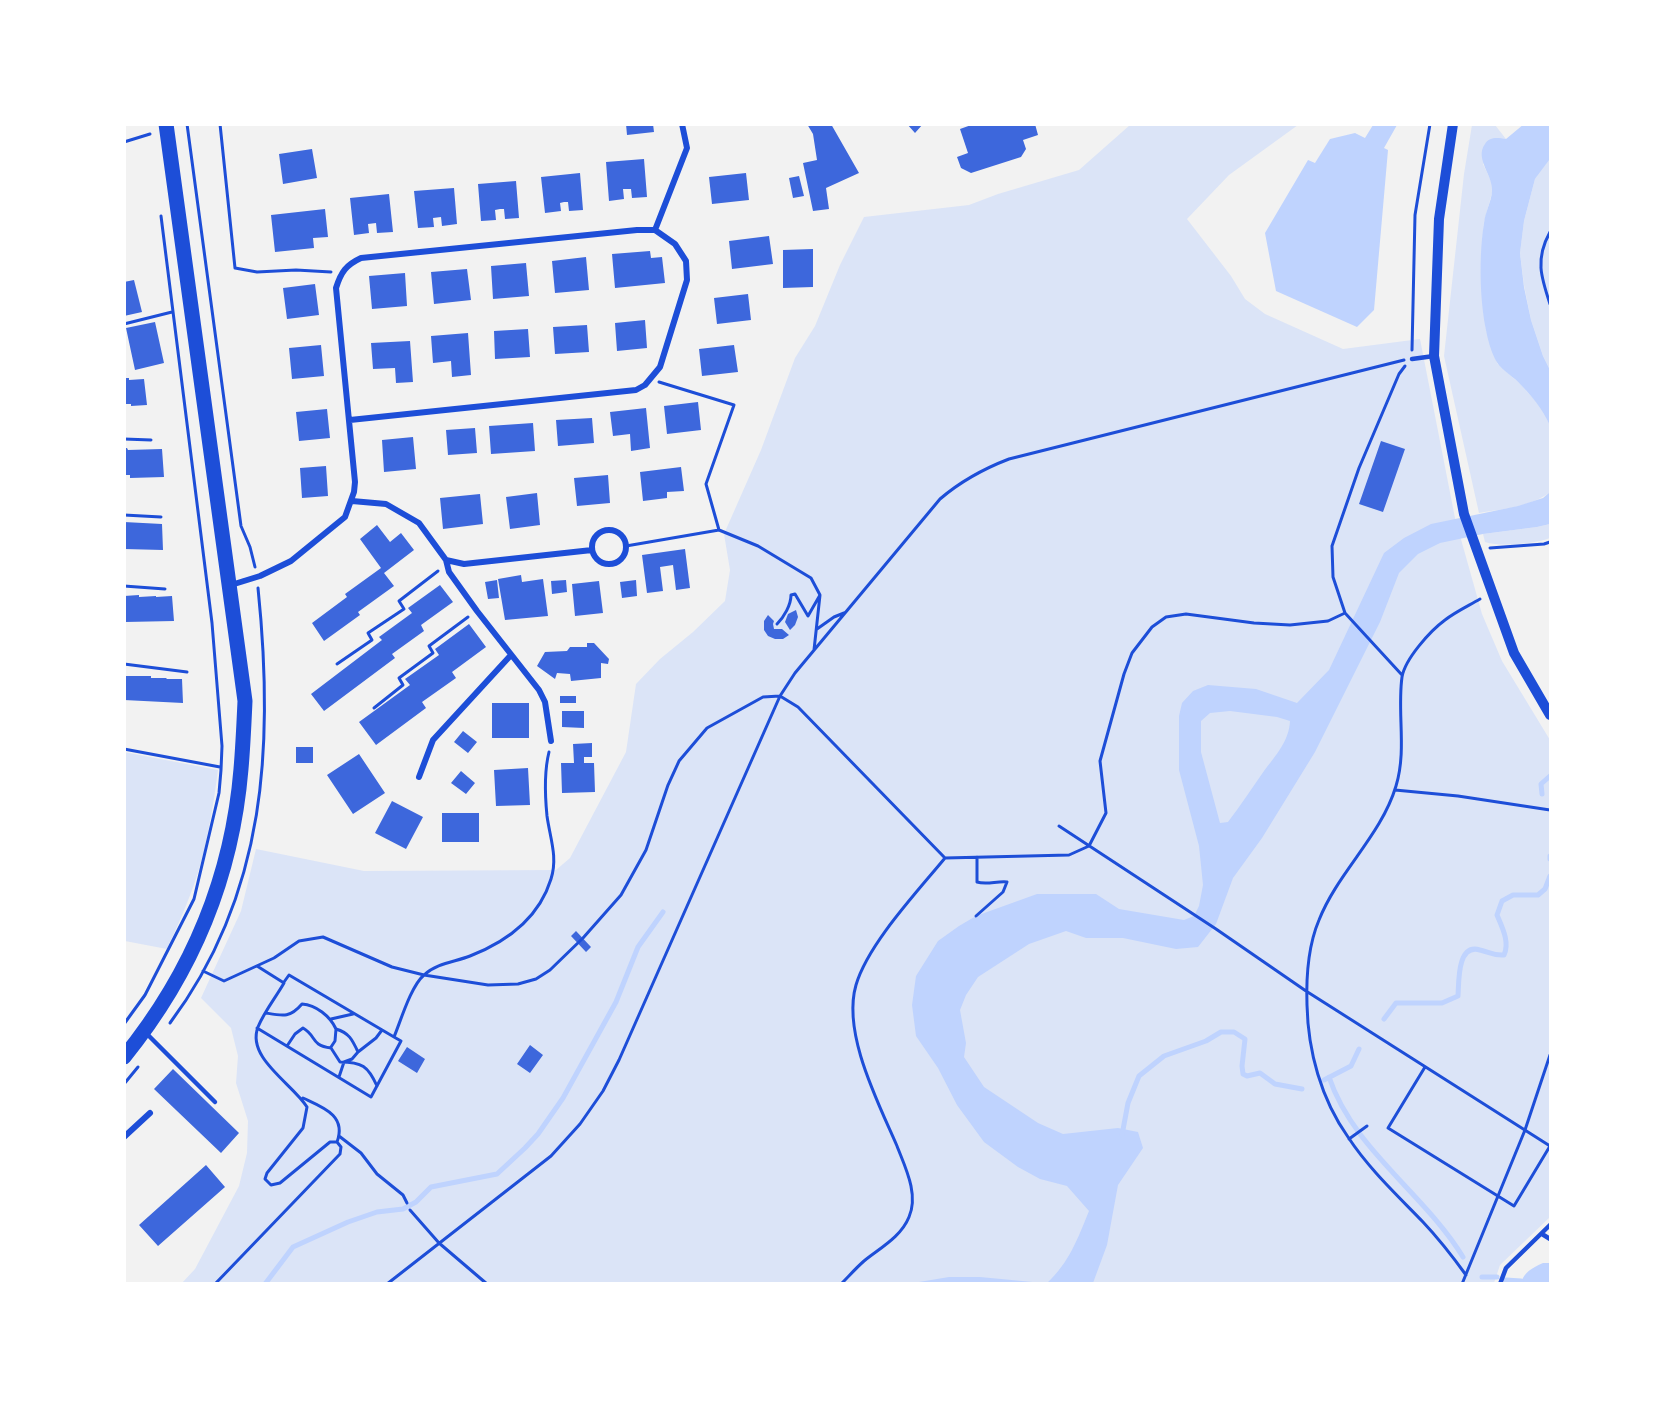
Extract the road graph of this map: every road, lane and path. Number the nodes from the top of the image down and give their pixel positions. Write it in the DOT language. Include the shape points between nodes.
graph roads {
  1 [pos="166,124"];
  2 [pos="187,124"];
  3 [pos="220,124"];
  4 [pos="682,124"];
  5 [pos="1430,124"];
  6 [pos="1453,124"];
  7 [pos="150,134"];
  8 [pos="124,142"];
  9 [pos="161,213"];
  10 [pos="655,230"];
  11 [pos="1551,232"];
  12 [pos="341,273"];
  13 [pos="1551,304"];
  14 [pos="172,312"];
  15 [pos="124,324"];
  16 [pos="1434,356"];
  17 [pos="1412,358"];
  18 [pos="650,380"];
  19 [pos="350,420"];
  20 [pos="124,439"];
  21 [pos="151,440"];
  22 [pos="352,501"];
  23 [pos="124,515"];
  24 [pos="161,517"];
  25 [pos="719,531"];
  26 [pos="1551,542"];
  27 [pos="626,546"];
  28 [pos="250,548"];
  29 [pos="1476,548"];
  30 [pos="592,550"];
  31 [pos="447,562"];
  32 [pos="230,585"];
  33 [pos="124,586"];
  34 [pos="165,589"];
  35 [pos="820,595"];
  36 [pos="1488,595"];
  37 [pos="477,611"];
  38 [pos="846,613"];
  39 [pos="1345,614"];
  40 [pos="777,624"];
  41 [pos="817,629"];
  42 [pos="814,650"];
  43 [pos="511,655"];
  44 [pos="124,664"];
  45 [pos="337,664"];
  46 [pos="187,672"];
  47 [pos="1402,675"];
  48 [pos="780,696"];
  49 [pos="374,708"];
  50 [pos="1551,715"];
  51 [pos="551,741"];
  52 [pos="124,749"];
  53 [pos="221,767"];
  54 [pos="419,777"];
  55 [pos="1395,790"];
  56 [pos="1551,810"];
  57 [pos="1059,826"];
  58 [pos="1089,846"];
  59 [pos="977,856"];
  60 [pos="945,858"];
  61 [pos="976,916"];
  62 [pos="257,966"];
  63 [pos="203,971"];
  64 [pos="424,975"];
  65 [pos="284,982"];
  66 [pos="1306,991"];
  67 [pos="266,1013"];
  68 [pos="354,1013"];
  69 [pos="331,1019"];
  70 [pos="124,1024"];
  71 [pos="258,1028"];
  72 [pos="336,1029"];
  73 [pos="382,1030"];
  74 [pos="145,1031"];
  75 [pos="393,1037"];
  76 [pos="287,1046"];
  77 [pos="331,1048"];
  78 [pos="358,1052"];
  79 [pos="1551,1055"];
  80 [pos="124,1057"];
  81 [pos="344,1062"];
  82 [pos="1425,1067"];
  83 [pos="339,1077"];
  84 [pos="377,1086"];
  85 [pos="301,1097"];
  86 [pos="215,1102"];
  87 [pos="150,1113"];
  88 [pos="1367,1126"];
  89 [pos="1525,1130"];
  90 [pos="339,1136"];
  91 [pos="124,1137"];
  92 [pos="1349,1139"];
  93 [pos="337,1142"];
  94 [pos="1498,1196"];
  95 [pos="407,1203"];
  96 [pos="410,1210"];
  97 [pos="1551,1225"];
  98 [pos="1542,1234"];
  99 [pos="1551,1239"];
  100 [pos="439,1243"];
  101 [pos="1466,1275"];
  102 [pos="215,1284"];
  103 [pos="387,1284"];
  104 [pos="487,1284"];
  105 [pos="841,1284"];
  106 [pos="1462,1284"];
  107 [pos="1500,1284"];
  1 -- 32 [label="main road"];
  2 -- 28 [label="path" via="241,526"];
  3 -- 12 [label="path" via="235,268"];
  4 -- 10 [label="street" via="687,148"];
  5 -- 17 [label="path" via="1415,215"];
  6 -- 16 [label="street" via="1439,219"];
  7 -- 8 [label="path"];
  9 -- 14 [label="path"];
  10 -- 12 [label="street" via="361,258"];
  10 -- 18 [label="street" via="675,244 686,261 687,280 660,367"];
  11 -- 13 [label="path" via="1543,245 1539,267"];
  12 -- 19 [label="street" via="336,288"];
  14 -- 15 [label="path"];
  14 -- 53 [label="path" via="212,623"];
  16 -- 17 [label="lane"];
  16 -- 29 [label="street" via="1464,514"];
  17 -- 38 [label="path" via="1009,459 984,469 940,499"];
  17 -- 39 [label="path" via="1399,374 1359,468 1332,546 1333,577"];
  18 -- 19 [label="street" via="636,390"];
  18 -- 25 [label="path" via="734,405 706,484"];
  19 -- 22 [label="street" via="355,482"];
  20 -- 21 [label="path"];
  22 -- 31 [label="street" via="380,503 419,523"];
  22 -- 32 [label="street" via="345,517 291,561"];
  23 -- 24 [label="path"];
  25 -- 27 [label="path"];
  25 -- 35 [label="path" via="758,546 811,578"];
  26 -- 29 [label="path"];
  27 -- 30 [label="street" via="622,557 613,563 600,561"];
  27 -- 30 [label="street" via="618,533 605,530 595,537"];
  29 -- 36 [label="street"];
  30 -- 31 [label="street" via="464,564"];
  31 -- 37 [label="street" via="449,572"];
  31 -- 45 [label="path" via="399,601 404,609 368,633 372,640"];
  32 -- 74 [label="main road" via="245,700 235,816 222,877 202,932 179,980"];
  33 -- 34 [label="path"];
  35 -- 40 [label="path" via="808,616 795,594 791,595"];
  35 -- 41 [label="path"];
  36 -- 47 [label="path" via="1444,620 1415,650"];
  36 -- 50 [label="street" via="1514,653"];
  37 -- 43 [label="street"];
  37 -- 49 [label="path" via="429,646 433,653 399,678 403,685"];
  38 -- 41 [label="path"];
  38 -- 42 [label="path"];
  39 -- 47 [label="path"];
  39 -- 58 [label="path" via="1328,621 1290,625 1186,614 1166,617 1152,627 1132,653 1108,731 1101,761 1106,813"];
  41 -- 42 [label="path"];
  42 -- 48 [label="path"];
  43 -- 51 [label="street" via="545,702"];
  43 -- 54 [label="street" via="433,740"];
  44 -- 46 [label="path"];
  47 -- 55 [label="path" via="1401,757"];
  48 -- 60 [label="path" via="816,723"];
  48 -- 64 [label="path" via="764,697 740,709 707,728 695,741 679,761 646,850 621,895 550,970 518,984 488,985"];
  48 -- 100 [label="path" via="603,1091 551,1156"];
  51 -- 64 [label="path" via="546,801 554,856 542,901 507,938 470,956 441,964"];
  52 -- 53 [label="path"];
  53 -- 70 [label="path" via="219,793 194,899 146,995"];
  55 -- 56 [label="path"];
  55 -- 66 [label="path" via="1319,920 1309,954"];
  57 -- 58 [label="path"];
  58 -- 59 [label="path" via="1068,855"];
  58 -- 66 [label="path"];
  59 -- 60 [label="path"];
  59 -- 61 [label="path" via="977,882 1007,882 1003,892"];
  60 -- 105 [label="path" via="874,947 856,986 852,1021 855,1037 905,1167 913,1201 909,1216 893,1239"];
  62 -- 63 [label="path" via="224,981"];
  62 -- 64 [label="path" via="299,941 323,937 392,967"];
  62 -- 65 [label="path"];
  64 -- 75 [label="path"];
  65 -- 67 [label="path"];
  65 -- 68 [label="path" via="289,975"];
  66 -- 82 [label="path"];
  66 -- 92 [label="path" via="1309,1038 1319,1079"];
  67 -- 69 [label="path" via="282,1016 294,1013 302,1004 312,1005"];
  67 -- 71 [label="path"];
  68 -- 69 [label="path"];
  68 -- 73 [label="path"];
  69 -- 72 [label="path"];
  71 -- 76 [label="path"];
  71 -- 85 [label="path" via="256,1041 261,1055"];
  72 -- 77 [label="path"];
  72 -- 78 [label="path" via="351,1037"];
  73 -- 75 [label="path"];
  73 -- 78 [label="path"];
  74 -- 80 [label="main road"];
  74 -- 86 [label="lane"];
  75 -- 84 [label="path" via="401,1041"];
  76 -- 77 [label="path" via="303,1028 321,1046"];
  76 -- 83 [label="path"];
  77 -- 81 [label="path"];
  78 -- 81 [label="path"];
  79 -- 89 [label="path"];
  81 -- 83 [label="path"];
  81 -- 84 [label="path" via="360,1063"];
  82 -- 89 [label="path"];
  82 -- 94 [label="path" via="1388,1128"];
  83 -- 84 [label="path" via="371,1097"];
  85 -- 90 [label="path" via="329,1110 337,1122"];
  85 -- 93 [label="path" via="307,1107 303,1128 265,1179 271,1185 280,1183 330,1142"];
  87 -- 91 [label="street"];
  88 -- 92 [label="path"];
  89 -- 94 [label="path"];
  89 -- 94 [label="path" via="1550,1146 1514,1206"];
  90 -- 93 [label="path"];
  90 -- 95 [label="path" via="361,1153"];
  92 -- 101 [label="path"];
  93 -- 102 [label="path" via="340,1154"];
  94 -- 101 [label="path"];
  96 -- 100 [label="path"];
  97 -- 98 [label="lane"];
  98 -- 99 [label="lane"];
  98 -- 107 [label="lane" via="1506,1268"];
  100 -- 103 [label="path"];
  100 -- 104 [label="path"];
  101 -- 106 [label="path"];
}
